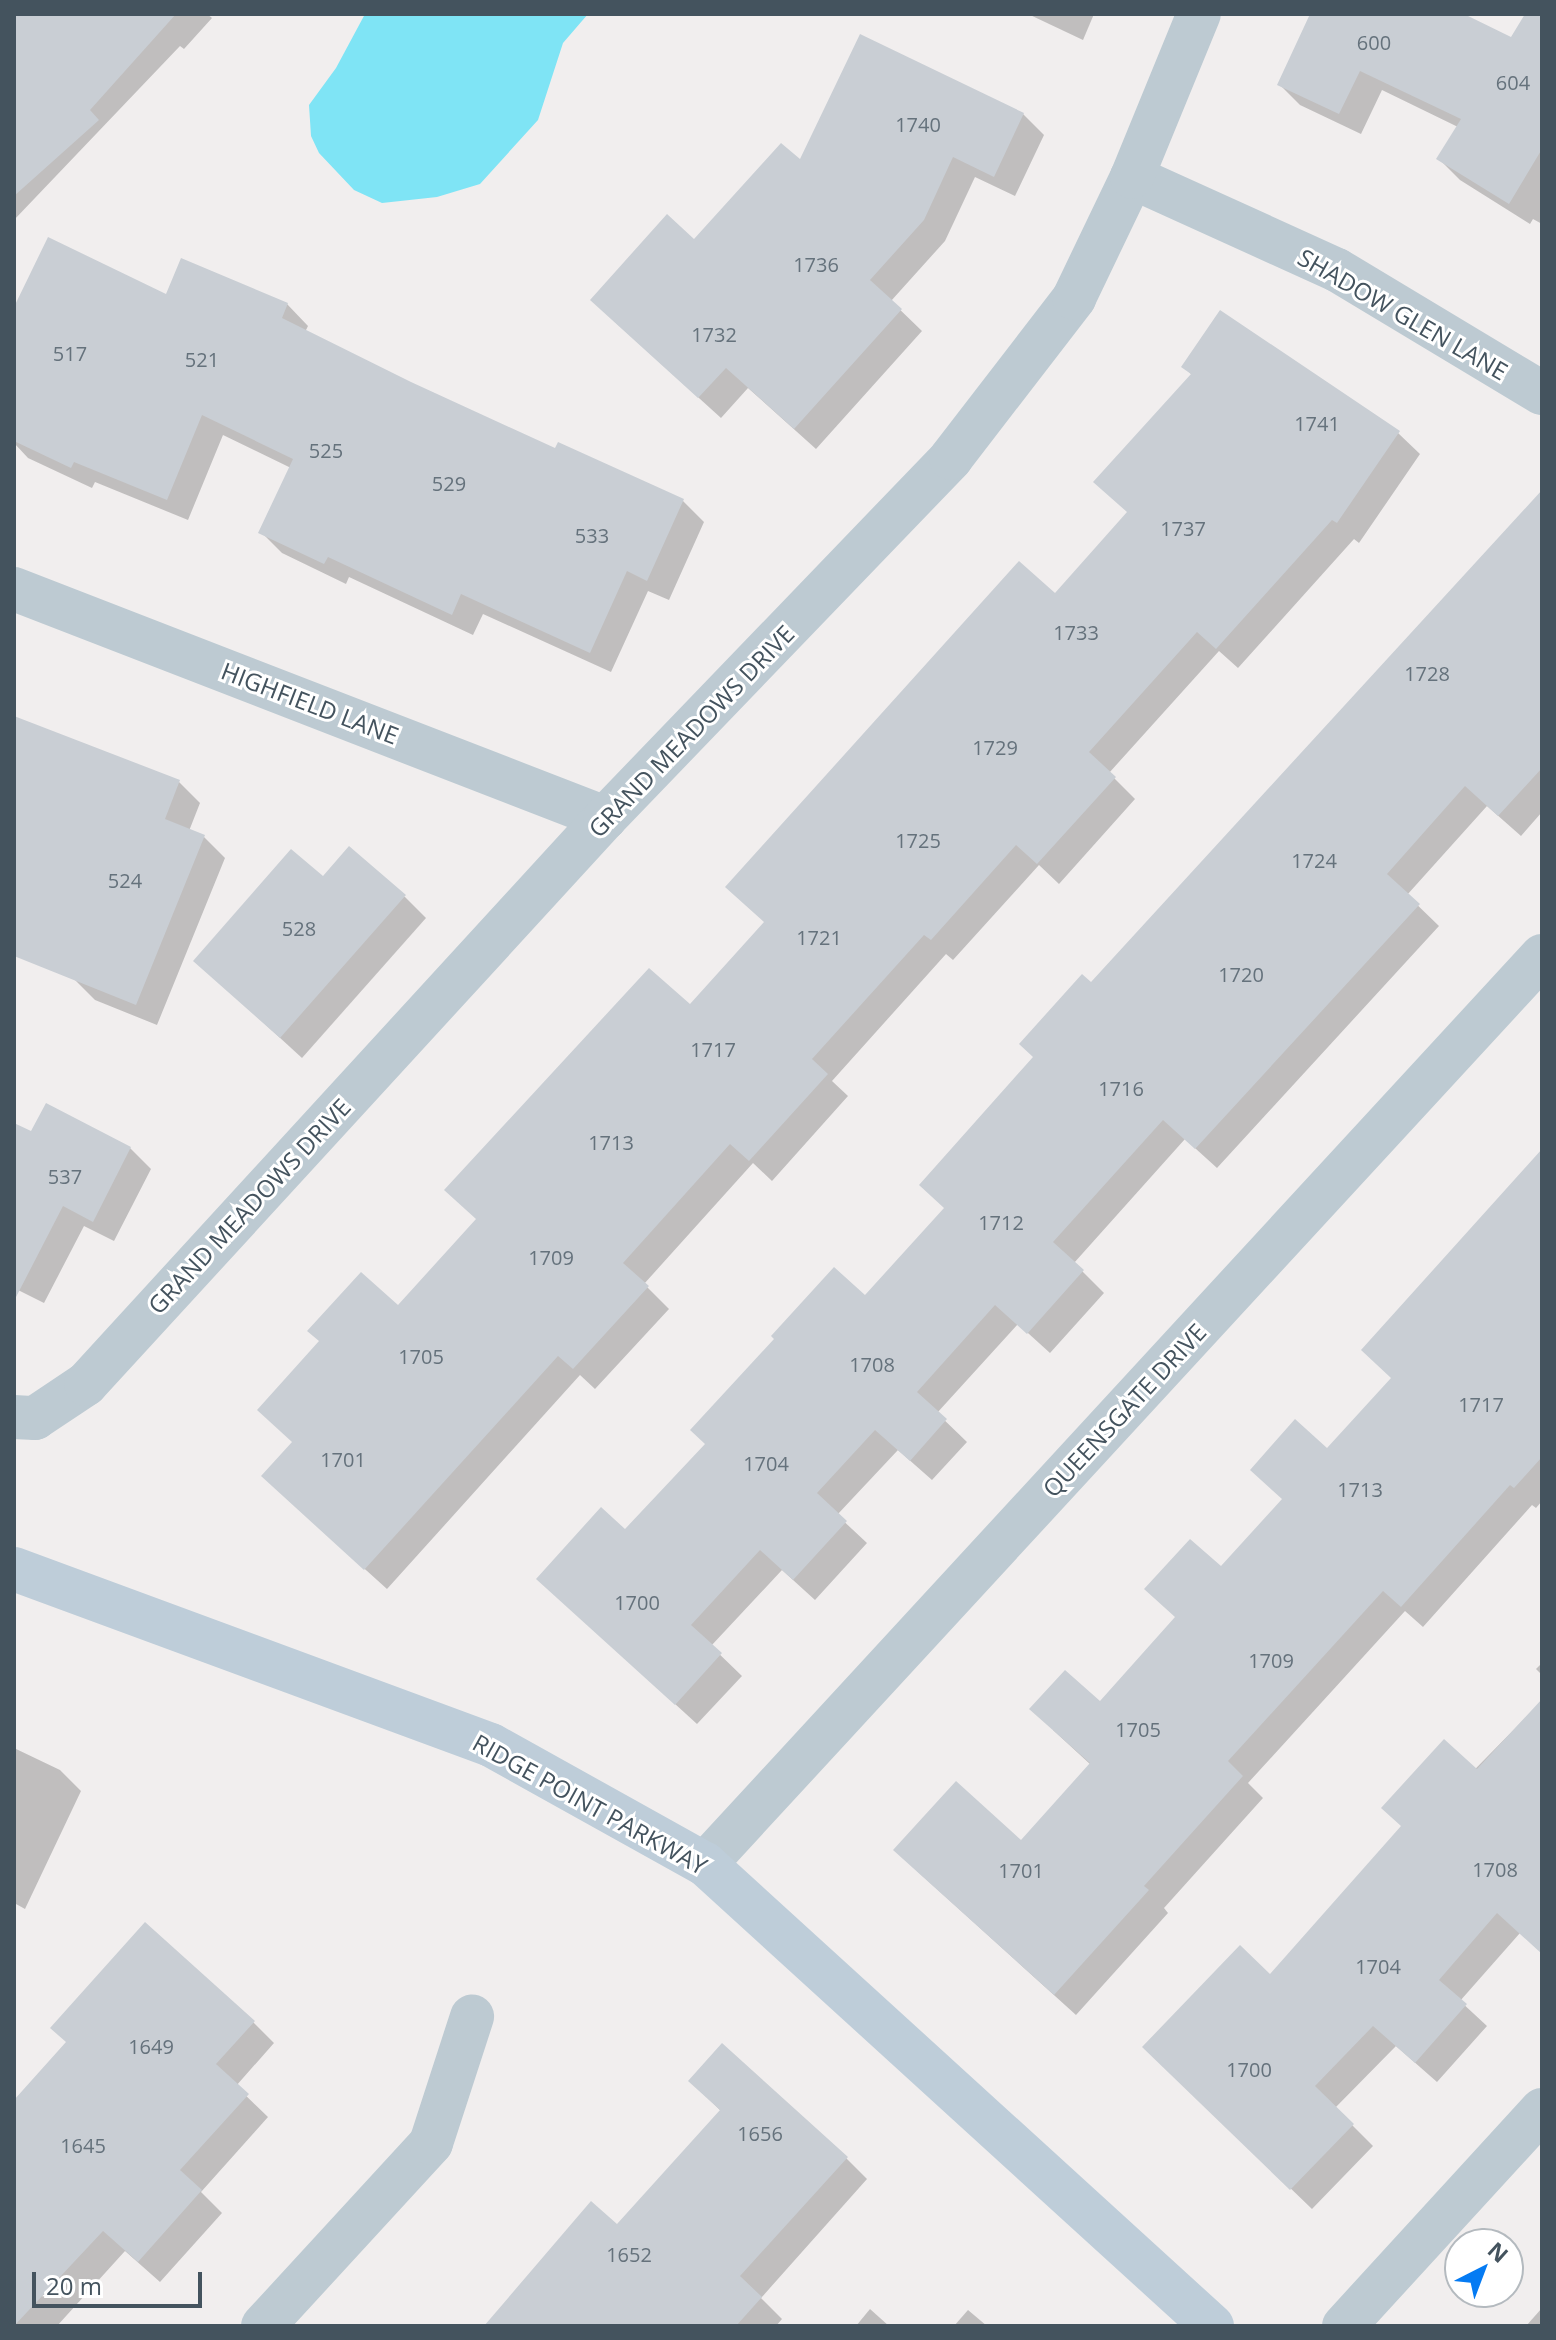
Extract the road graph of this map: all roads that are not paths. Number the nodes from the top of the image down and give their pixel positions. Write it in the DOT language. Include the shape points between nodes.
graph roads {
  1 [pos="1199,14"];
  2 [pos="1132,177"];
  3 [pos="1542,393"];
  4 [pos="14,589"];
  5 [pos="605,818"];
  6 [pos="1542,956"];
  7 [pos="14,1417"];
  8 [pos="14,1569"];
  9 [pos="705,1864"];
  10 [pos="472,2017"];
  11 [pos="1542,2110"];
  12 [pos="263,2326"];
  13 [pos="1212,2326"];
  14 [pos="1344,2326"];
  1 -- 2 [label="street, GRAND MEADOWS DRIVE"];
  2 -- 3 [label="street, SHADOW GLEN LANE" via="1337,270"];
  2 -- 5 [label="street, GRAND MEADOWS DRIVE" via="1074,298 951,458"];
  4 -- 5 [label="street, HIGHFIELD LANE"];
  5 -- 7 [label="street, GRAND MEADOWS DRIVE" via="86,1384 35,1418"];
  6 -- 9 [label="street, QUEENSGATE DRIVE"];
  8 -- 9 [label="street, RIDGE POINT PARKWAY" via="491,1745"];
  9 -- 13 [label="street, RIDGE POINT PARKWAY"];
  10 -- 12 [label="street" via="431,2143"];
  11 -- 14 [label="street"];
}
